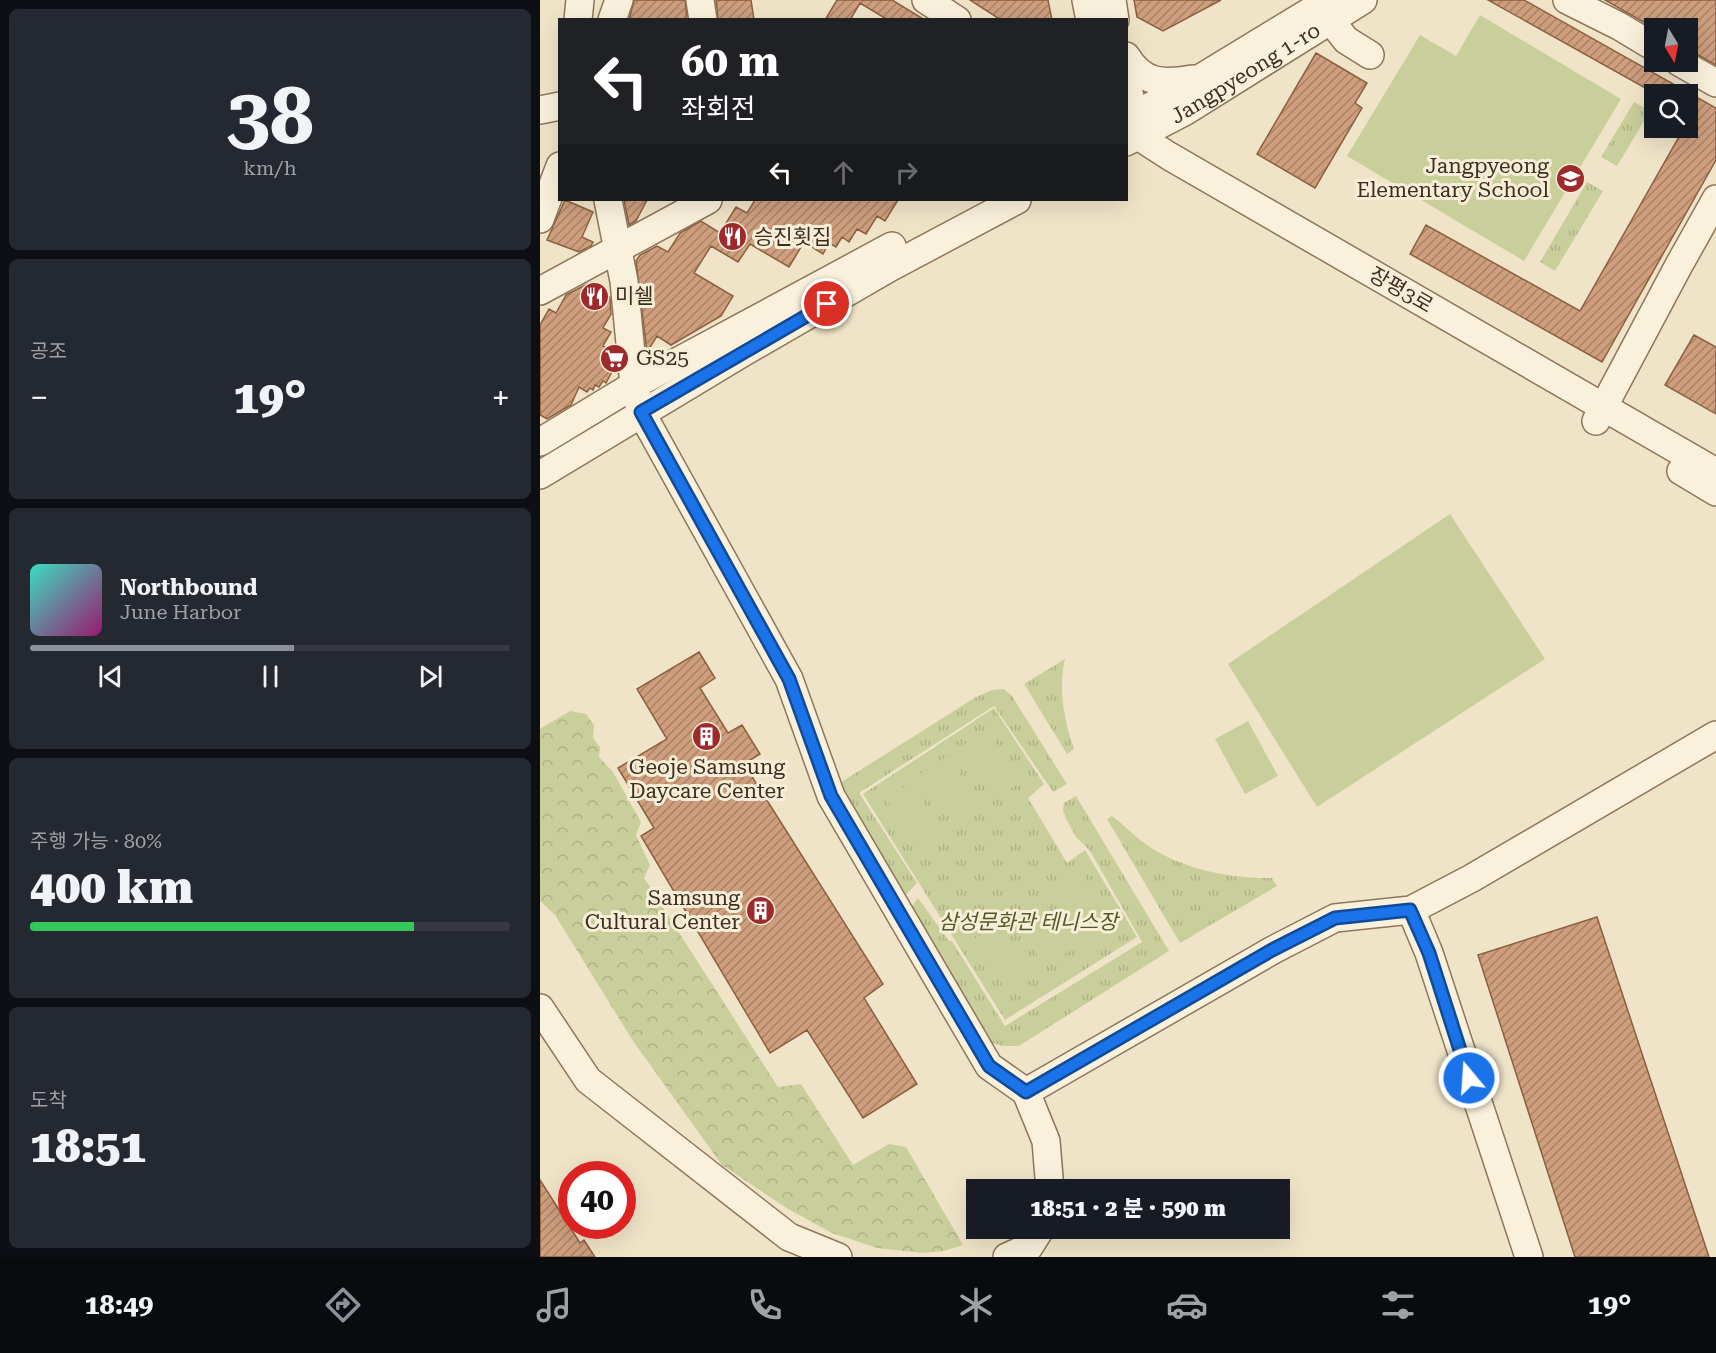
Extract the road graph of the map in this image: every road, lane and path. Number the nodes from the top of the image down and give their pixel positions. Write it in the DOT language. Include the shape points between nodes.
graph roads {
  1 [pos="580,0"];
  2 [pos="619,0"];
  3 [pos="700,0"];
  4 [pos="926,0"];
  5 [pos="1086,0"];
  6 [pos="1112,0"];
  7 [pos="1364,0"];
  8 [pos="1567,0"];
  9 [pos="1326,9"];
  10 [pos="578,18"];
  11 [pos="613,18"];
  12 [pos="703,18"];
  13 [pos="954,18"];
  14 [pos="1090,18"];
  15 [pos="1116,18"];
  16 [pos="1644,41"];
  17 [pos="1370,55"];
  18 [pos="1128,59"];
  19 [pos="1696,72"];
  20 [pos="1200,78"];
  21 [pos="1716,84"];
  22 [pos="558,106"];
  23 [pos="1128,106"];
  24 [pos="540,110"];
  25 [pos="1130,133"];
  26 [pos="558,171"];
  27 [pos="1716,199"];
  28 [pos="608,201"];
  29 [pos="706,201"];
  30 [pos="976,201"];
  31 [pos="1015,201"];
  32 [pos="540,219"];
  33 [pos="618,249"];
  34 [pos="540,291"];
  35 [pos="634,385"];
  36 [pos="641,412"];
  37 [pos="1600,414"];
  38 [pos="540,442"];
  39 [pos="1716,472"];
  40 [pos="540,475"];
  41 [pos="1716,492"];
  42 [pos="1716,735"];
  43 [pos="1410,910"];
  44 [pos="540,1008"];
  45 [pos="1026,1092"];
  46 [pos="1049,1179"];
  47 [pos="1034,1239"];
  48 [pos="838,1257"];
  49 [pos="1007,1257"];
  50 [pos="1528,1257"];
  1 -- 10 [label="street"];
  2 -- 11 [label="street"];
  3 -- 12 [label="street"];
  4 -- 13 [label="street"];
  5 -- 14 [label="street"];
  6 -- 15 [label="street"];
  7 -- 9 [label="street, Jangpyeong 1-ro"];
  8 -- 16 [label="street"];
  9 -- 17 [label="street" via="1346,40"];
  9 -- 20 [label="street, Jangpyeong 1-ro"];
  9 -- 25 [label="street, Jangpyeong 1-ro" via="1184,112"];
  18 -- 20 [label="street" via="1136,71 1158,81"];
  19 -- 21 [label="street"];
  20 -- 25 [label="street, Jangpyeong 1-ro"];
  22 -- 24 [label="street"];
  23 -- 25 [label="street"];
  25 -- 37 [label="street, 장평3로"];
  26 -- 32 [label="street"];
  27 -- 37 [label="street"];
  28 -- 33 [label="street"];
  29 -- 33 [label="street"];
  30 -- 35 [label="street"];
  31 -- 36 [label="street" via="889,268"];
  33 -- 34 [label="street"];
  33 -- 35 [label="street"];
  35 -- 36 [label="street"];
  35 -- 38 [label="street"];
  36 -- 40 [label="street"];
  36 -- 45 [label="street" via="789,679 831,796 989,1066"];
  37 -- 39 [label="street, 장평3로"];
  37 -- 41 [label="street, 장평3로"];
  42 -- 43 [label="street"];
  43 -- 45 [label="street" via="1335,918 1272,950"];
  43 -- 50 [label="street" via="1429,953"];
  44 -- 48 [label="street" via="588,1080 789,1237"];
  45 -- 46 [label="street" via="1046,1141"];
  47 -- 49 [label="street" via="1029,1247"];
}
